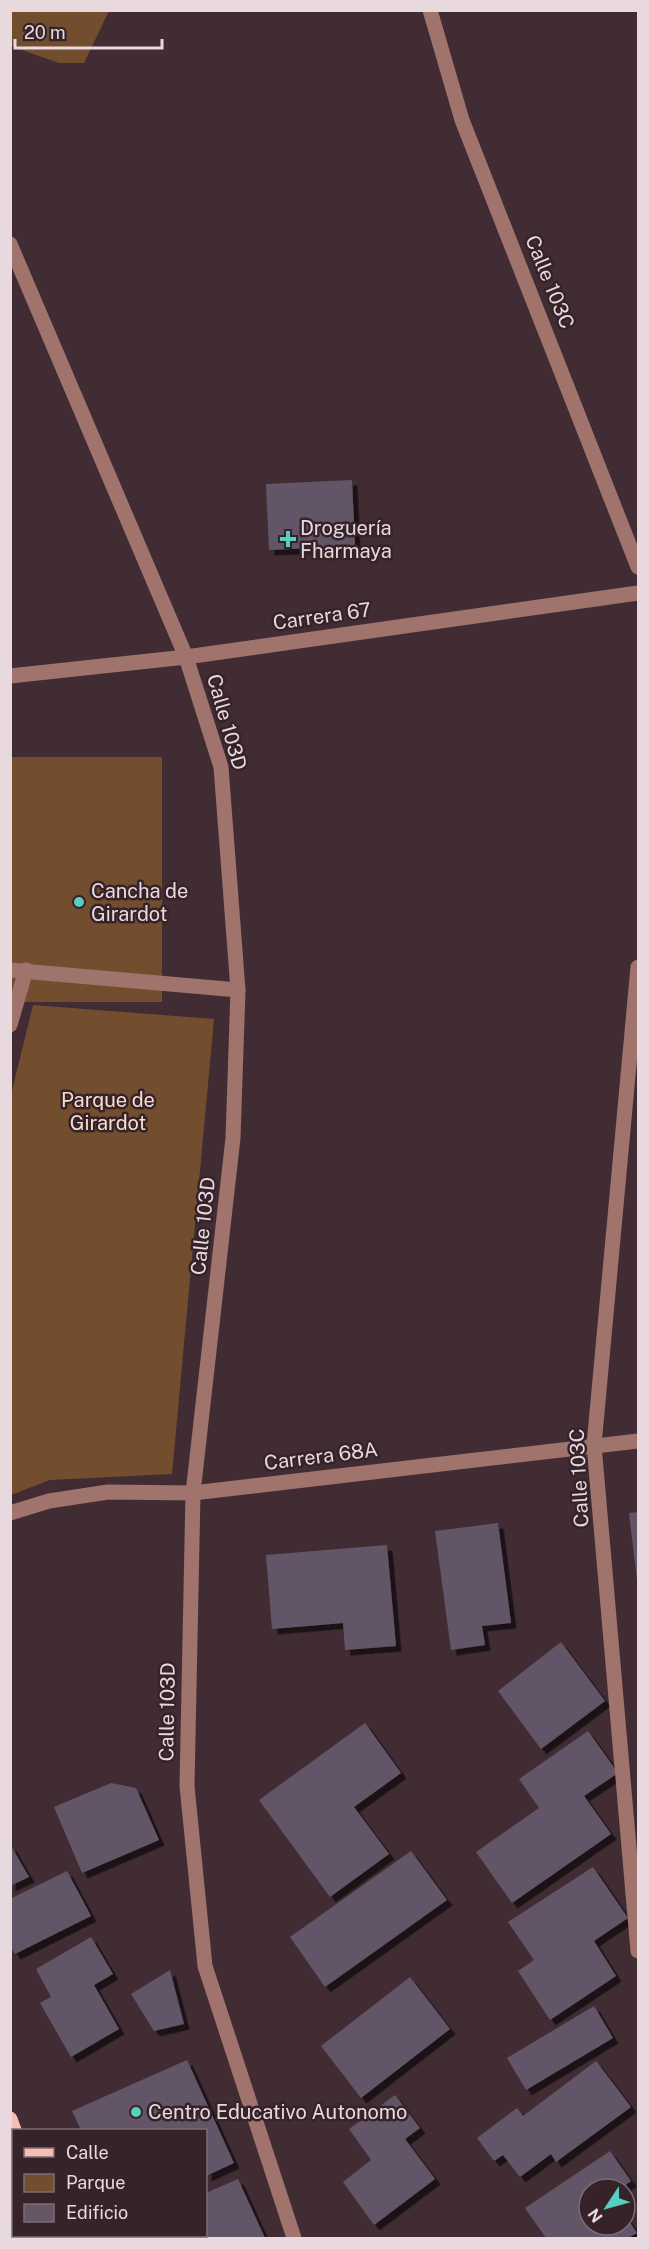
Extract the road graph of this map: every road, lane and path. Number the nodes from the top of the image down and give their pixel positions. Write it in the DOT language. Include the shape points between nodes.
graph roads {
  1 [pos="430,10"];
  2 [pos="10,244"];
  3 [pos="639,567"];
  4 [pos="639,593"];
  5 [pos="186,657"];
  6 [pos="10,676"];
  7 [pos="639,967"];
  8 [pos="18,970"];
  9 [pos="238,990"];
  10 [pos="10,1025"];
  11 [pos="639,1441"];
  12 [pos="594,1445"];
  13 [pos="193,1493"];
  14 [pos="10,1513"];
  15 [pos="639,1951"];
  16 [pos="294,2238"];
  1 -- 3 [label="street, Calle 103C" via="462,120"];
  2 -- 5 [label="street, Calle 103D"];
  4 -- 5 [label="street, Carrera 67"];
  5 -- 6 [label="street, Carrera 67"];
  5 -- 9 [label="street, Calle 103D" via="221,767"];
  7 -- 12 [label="street, Calle 103C"];
  8 -- 9 [label="street"];
  8 -- 10 [label="street"];
  9 -- 13 [label="street, Calle 103D" via="233,1138"];
  11 -- 12 [label="street, Carrera 68A"];
  12 -- 13 [label="street, Carrera 68A"];
  12 -- 15 [label="street, Calle 103C"];
  13 -- 14 [label="street, Carrera 68A" via="108,1492 49,1501"];
  13 -- 16 [label="street, Calle 103D" via="187,1786 205,1966"];
}
